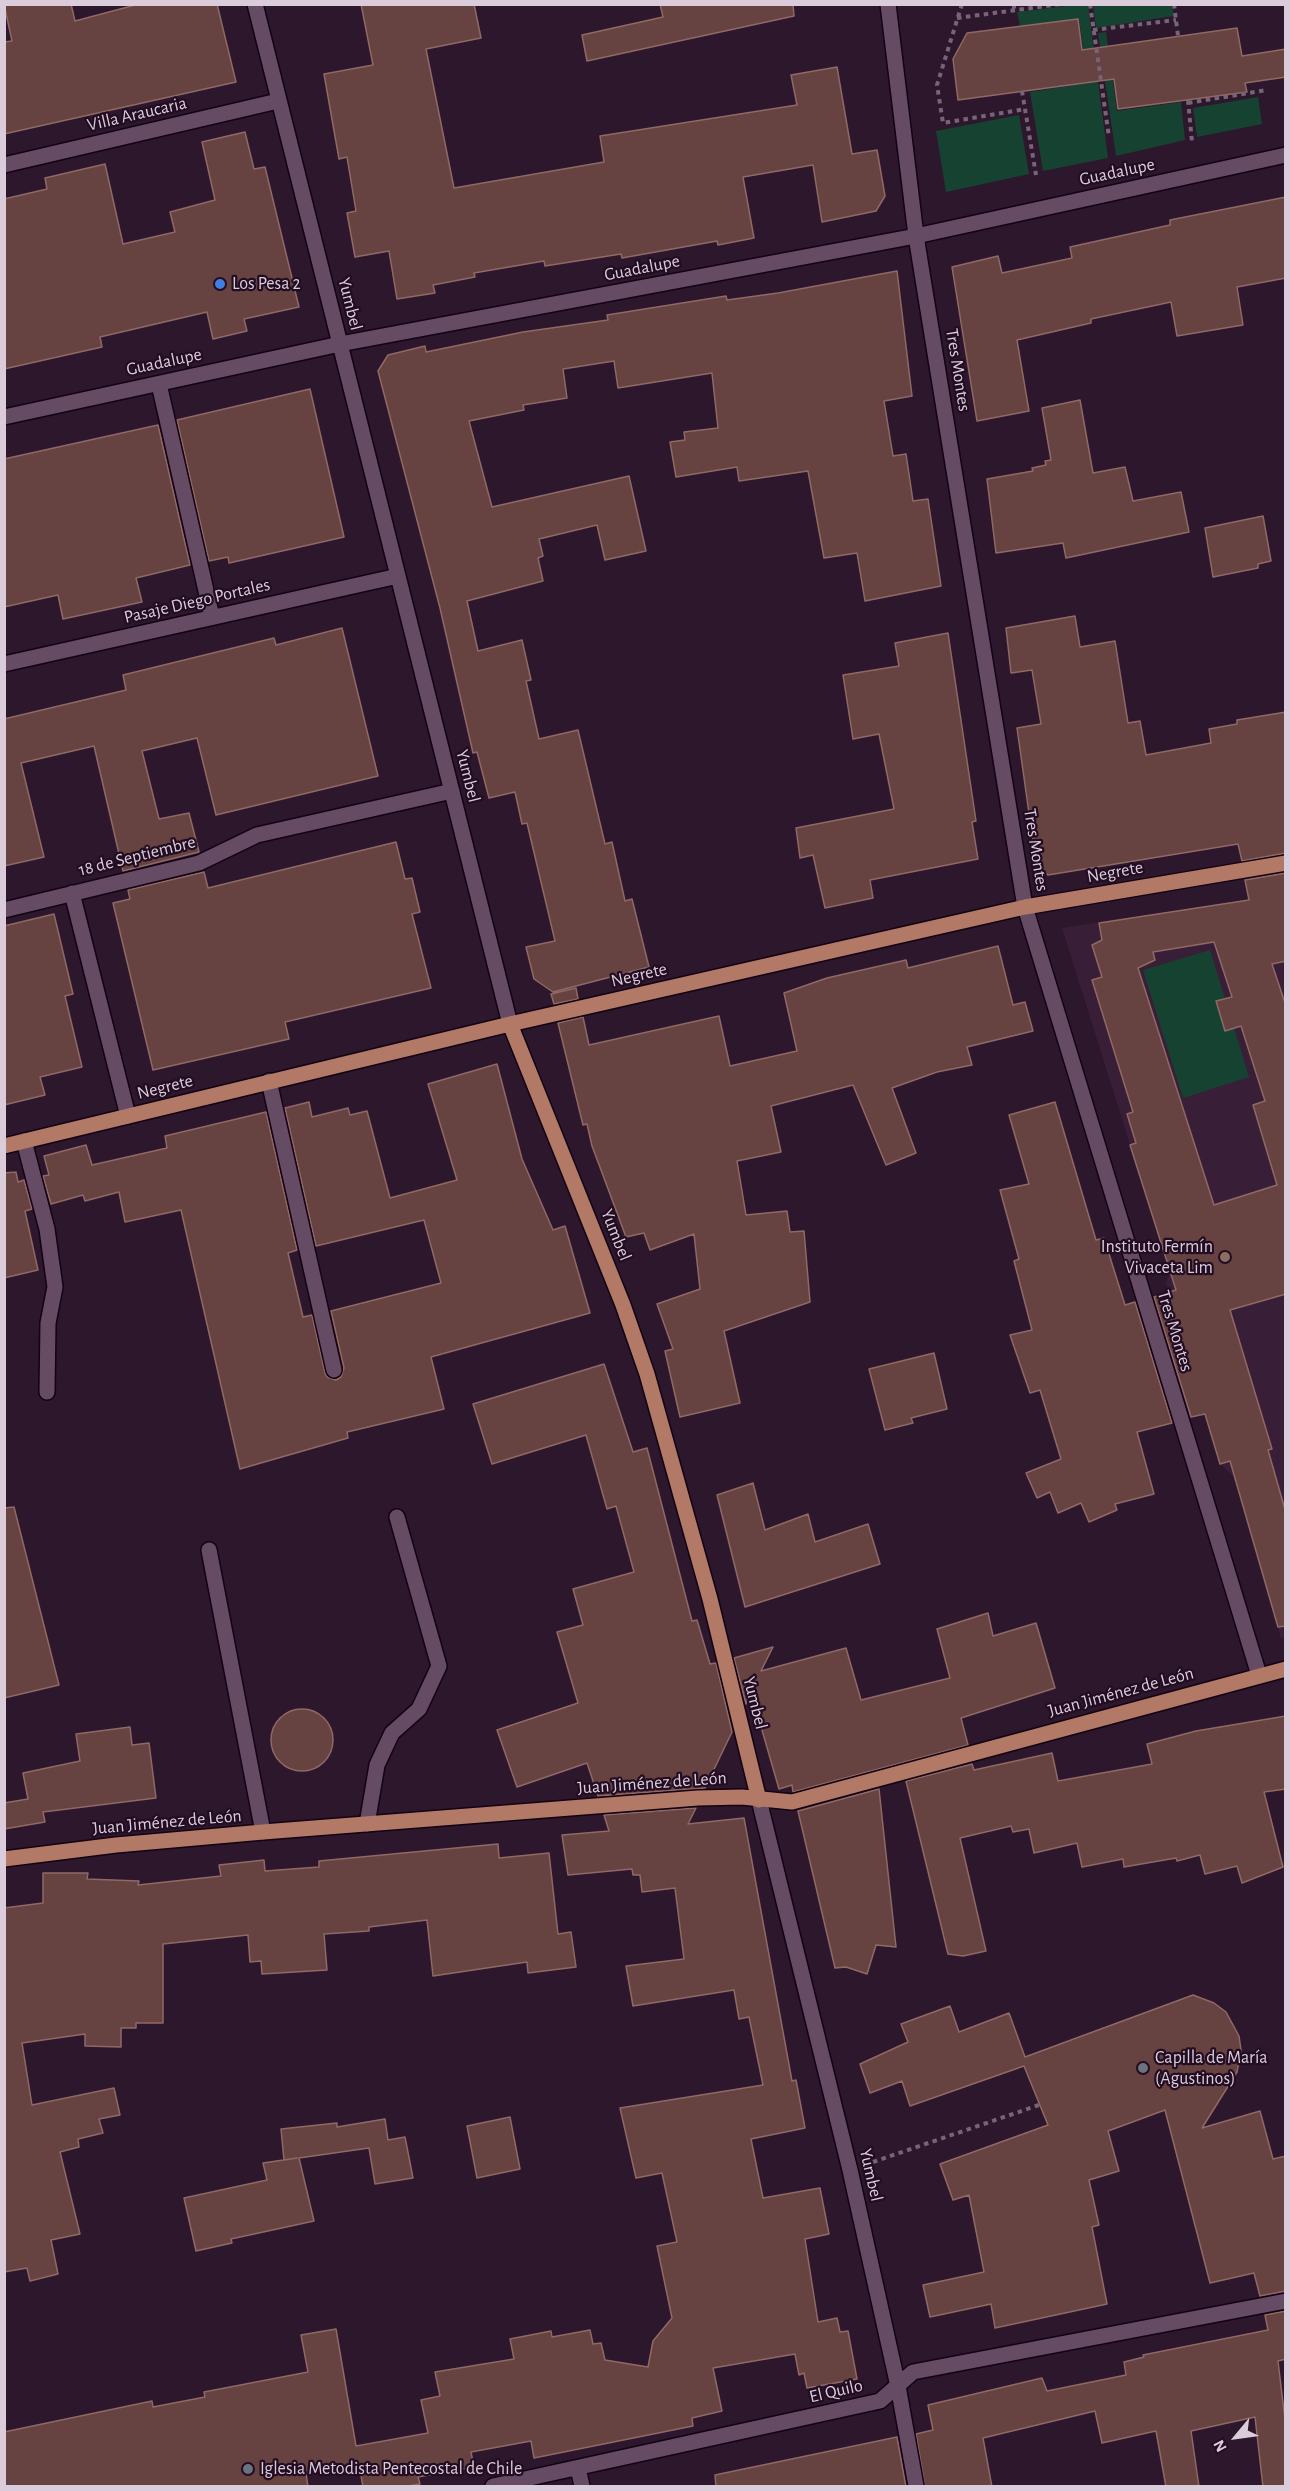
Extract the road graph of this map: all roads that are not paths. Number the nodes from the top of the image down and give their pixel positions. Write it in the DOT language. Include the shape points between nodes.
graph roads {
  1 [pos="255,4"];
  2 [pos="888,4"];
  3 [pos="278,101"];
  4 [pos="1286,155"];
  5 [pos="4,165"];
  6 [pos="916,236"];
  7 [pos="340,344"];
  8 [pos="159,384"];
  9 [pos="4,417"];
  10 [pos="398,576"];
  11 [pos="212,618"];
  12 [pos="4,664"];
  13 [pos="452,791"];
  14 [pos="1286,863"];
  15 [pos="72,893"];
  16 [pos="1025,907"];
  17 [pos="4,909"];
  18 [pos="510,1024"];
  19 [pos="269,1081"];
  20 [pos="129,1116"];
  21 [pos="24,1141"];
  22 [pos="4,1146"];
  23 [pos="334,1370"];
  24 [pos="47,1392"];
  25 [pos="398,1517"];
  26 [pos="209,1550"];
  27 [pos="1286,1669"];
  28 [pos="1259,1675"];
  29 [pos="759,1800"];
  30 [pos="367,1824"];
  31 [pos="263,1832"];
  32 [pos="4,1859"];
  33 [pos="1286,2301"];
  34 [pos="898,2386"];
  35 [pos="578,2468"];
  36 [pos="493,2487"];
  37 [pos="582,2487"];
  38 [pos="916,2487"];
  1 -- 3 [label="street, Yumbel"];
  2 -- 6 [label="street, Tres Montes"];
  3 -- 5 [label="street, Villa Araucaria"];
  3 -- 7 [label="street, Yumbel"];
  4 -- 6 [label="street, Guadalupe"];
  6 -- 7 [label="street, Guadalupe"];
  6 -- 16 [label="street, Tres Montes"];
  7 -- 8 [label="street, Guadalupe"];
  7 -- 10 [label="street, Yumbel"];
  8 -- 9 [label="street, Guadalupe"];
  8 -- 11 [label="street"];
  10 -- 11 [label="street, Pasaje Diego Portales"];
  10 -- 13 [label="street, Yumbel"];
  11 -- 12 [label="street, Pasaje Diego Portales"];
  13 -- 15 [label="street, 18 de Septiembre" via="257,835 199,863"];
  13 -- 18 [label="street, Yumbel"];
  14 -- 16 [label="main road, Negrete"];
  15 -- 17 [label="street, 18 de Septiembre"];
  15 -- 20 [label="street"];
  16 -- 18 [label="main road, Negrete"];
  16 -- 28 [label="street, Tres Montes"];
  18 -- 19 [label="main road, Negrete"];
  18 -- 29 [label="main road, Yumbel" via="647,1374 710,1599"];
  19 -- 20 [label="main road, Negrete"];
  19 -- 23 [label="street"];
  20 -- 21 [label="main road, Negrete"];
  21 -- 22 [label="main road, Negrete"];
  21 -- 24 [label="street" via="47,1229 55,1287 48,1323"];
  25 -- 30 [label="street" via="440,1666 419,1709 392,1733 377,1765"];
  26 -- 31 [label="street"];
  27 -- 28 [label="main road, Juan Jiménez de León"];
  28 -- 29 [label="main road, Juan Jiménez de León" via="792,1802"];
  29 -- 30 [label="main road, Juan Jiménez de León" via="698,1798"];
  29 -- 34 [label="street, Yumbel" via="850,2170"];
  30 -- 31 [label="main road, Juan Jiménez de León"];
  31 -- 32 [label="main road, Juan Jiménez de León"];
  33 -- 34 [label="street, El Quilo" via="913,2372"];
  34 -- 35 [label="street, El Quilo" via="880,2401"];
  34 -- 38 [label="street, Yumbel"];
  35 -- 36 [label="street, El Quilo"];
  35 -- 37 [label="street"];
}
